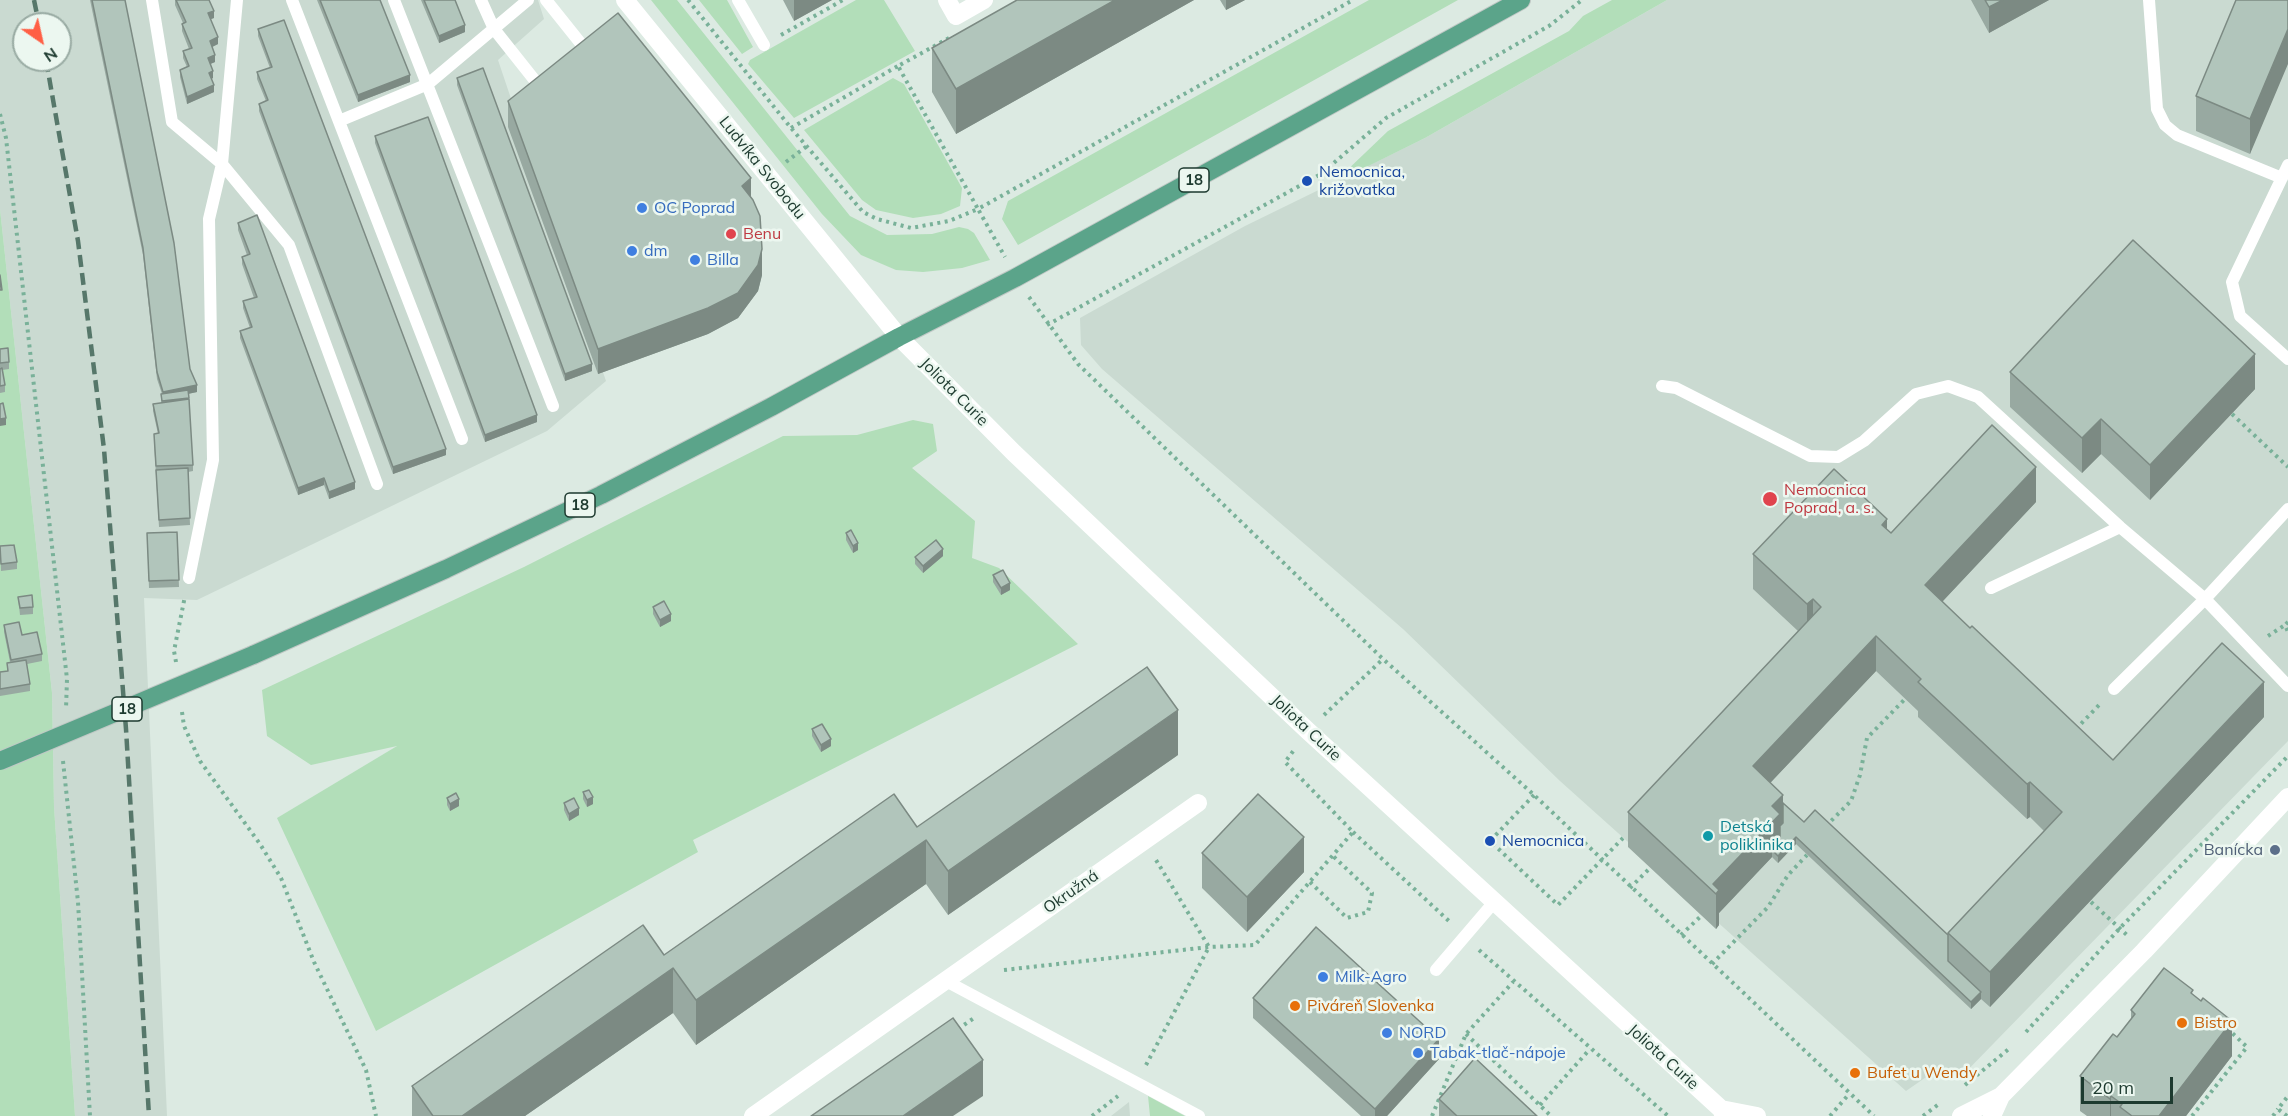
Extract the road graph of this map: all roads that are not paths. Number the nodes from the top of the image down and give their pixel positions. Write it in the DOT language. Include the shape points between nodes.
graph roads {
  1 [pos="152,0"];
  2 [pos="237,0"];
  3 [pos="292,0"];
  4 [pos="394,0"];
  5 [pos="481,0"];
  6 [pos="528,0"];
  7 [pos="546,0"];
  8 [pos="625,0"];
  9 [pos="738,0"];
  10 [pos="946,0"];
  11 [pos="984,0"];
  12 [pos="1521,0"];
  13 [pos="2149,0"];
  14 [pos="494,29"];
  15 [pos="764,45"];
  16 [pos="600,68"];
  17 [pos="428,84"];
  18 [pos="547,96"];
  19 [pos="339,121"];
  20 [pos="222,164"];
  21 [pos="2288,165"];
  22 [pos="2282,178"];
  23 [pos="899,337"];
  24 [pos="2288,359"];
  25 [pos="1662,386"];
  26 [pos="553,406"];
  27 [pos="462,439"];
  28 [pos="377,484"];
  29 [pos="2288,509"];
  30 [pos="2120,528"];
  31 [pos="189,578"];
  32 [pos="1991,588"];
  33 [pos="2205,600"];
  34 [pos="2288,686"];
  35 [pos="2114,689"];
  36 [pos="0,761"];
  37 [pos="2288,797"];
  38 [pos="1198,803"];
  39 [pos="1495,901"];
  40 [pos="1436,970"];
  41 [pos="944,980"];
  42 [pos="2001,1096"];
  43 [pos="1723,1113"];
  44 [pos="753,1116"];
  45 [pos="1199,1116"];
  46 [pos="1757,1116"];
  47 [pos="1961,1116"];
  48 [pos="1992,1116"];
  1 -- 20 [label="lane" via="172,122"];
  2 -- 20 [label="lane"];
  3 -- 19 [label="lane"];
  4 -- 17 [label="lane"];
  5 -- 14 [label="lane"];
  6 -- 14 [label="lane"];
  7 -- 16 [label="lane"];
  8 -- 23 [label="street, Ludvíka Svobodu"];
  9 -- 15 [label="lane"];
  10 -- 11 [label="street" via="956,16"];
  12 -- 23 [label="main road, 18" via="1016,278"];
  13 -- 22 [label="lane" via="2157,109 2164,125 2177,135"];
  14 -- 17 [label="lane"];
  14 -- 18 [label="lane"];
  17 -- 19 [label="lane"];
  17 -- 26 [label="lane"];
  19 -- 27 [label="lane"];
  20 -- 28 [label="lane" via="289,245"];
  20 -- 31 [label="lane" via="209,219 213,460"];
  21 -- 22 [label="lane"];
  22 -- 24 [label="lane" via="2232,282 2240,316"];
  23 -- 36 [label="main road, 18, bridge" via="601,495 446,569"];
  23 -- 39 [label="street, Joliota Curie" via="1014,453 1308,731"];
  25 -- 30 [label="lane" via="1676,388 1810,456 1838,457 1864,441 1916,394 1948,386 1978,397"];
  29 -- 33 [label="lane"];
  30 -- 32 [label="lane"];
  30 -- 33 [label="lane"];
  33 -- 34 [label="lane"];
  33 -- 35 [label="lane"];
  37 -- 42 [label="street" via="2145,951"];
  38 -- 41 [label="street, Okružná"];
  39 -- 40 [label="lane"];
  39 -- 43 [label="street, Joliota Curie"];
  41 -- 44 [label="street, Okružná"];
  41 -- 45 [label="lane"];
  42 -- 47 [label="street"];
  42 -- 48 [label="street"];
  43 -- 46 [label="street, Joliota Curie"];
}
